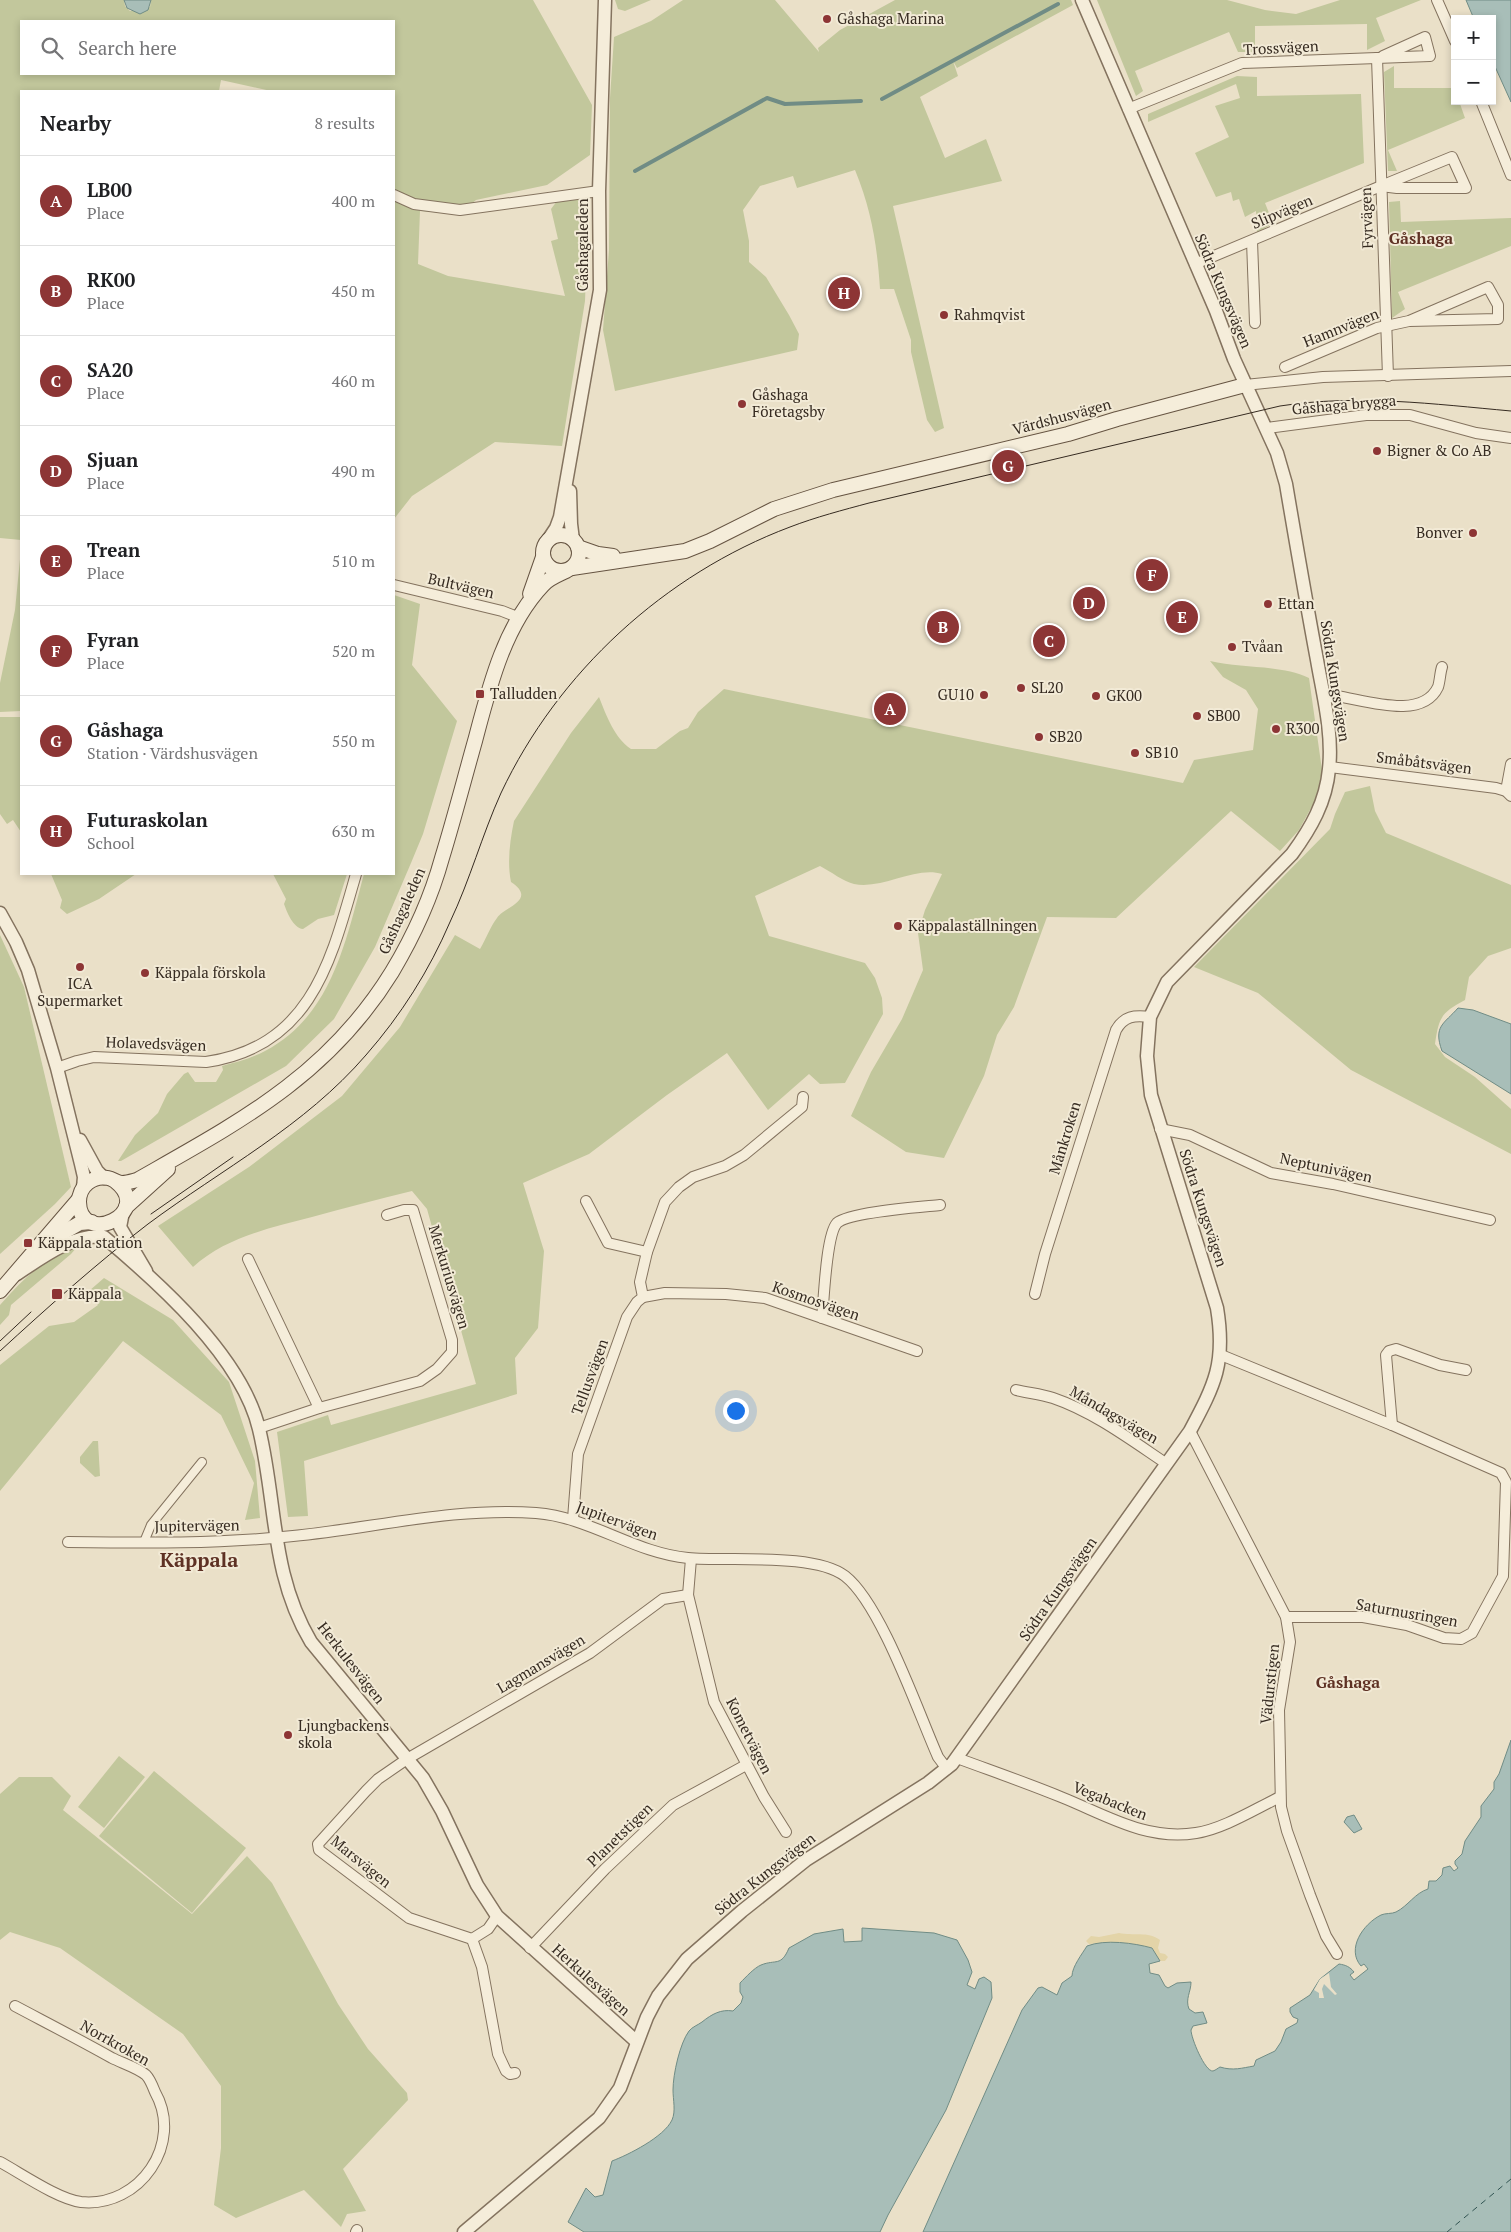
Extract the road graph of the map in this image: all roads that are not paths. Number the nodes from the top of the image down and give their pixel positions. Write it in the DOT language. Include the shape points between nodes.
graph roads {
  1 [pos="605,0"];
  2 [pos="1082,0"];
  3 [pos="1437,0"];
  4 [pos="1451,32"];
  5 [pos="1380,57"];
  6 [pos="1483,105"];
  7 [pos="1128,109"];
  8 [pos="1511,175"];
  9 [pos="1381,186"];
  10 [pos="599,191"];
  11 [pos="395,195"];
  12 [pos="1252,241"];
  13 [pos="1194,264"];
  14 [pos="1409,321"];
  15 [pos="1255,323"];
  16 [pos="1386,326"];
  17 [pos="1285,367"];
  18 [pos="1511,371"];
  19 [pos="1388,376"];
  20 [pos="1246,386"];
  21 [pos="1267,428"];
  22 [pos="1511,438"];
  23 [pos="574,444"];
  24 [pos="546,542"];
  25 [pos="576,543"];
  26 [pos="543,557"];
  27 [pos="635,560"];
  28 [pos="569,570"];
  29 [pos="395,585"];
  30 [pos="523,612"];
  31 [pos="1442,667"];
  32 [pos="1324,698"];
  33 [pos="1511,764"];
  34 [pos="1330,767"];
  35 [pos="1509,794"];
  36 [pos="356,875"];
  37 [pos="0,913"];
  38 [pos="1150,1017"];
  39 [pos="57,1068"];
  40 [pos="802,1097"];
  41 [pos="73,1127"];
  42 [pos="1160,1129"];
  43 [pos="192,1149"];
  44 [pos="110,1179"];
  45 [pos="81,1194"];
  46 [pos="586,1201"];
  47 [pos="940,1205"];
  48 [pos="125,1209"];
  49 [pos="387,1215"];
  50 [pos="1490,1220"];
  51 [pos="94,1223"];
  52 [pos="104,1237"];
  53 [pos="38,1247"];
  54 [pos="646,1252"];
  55 [pos="248,1259"];
  56 [pos="150,1277"];
  57 [pos="2,1289"];
  58 [pos="1035,1294"];
  59 [pos="643,1296"];
  60 [pos="822,1318"];
  61 [pos="917,1350"];
  62 [pos="1221,1355"];
  63 [pos="1466,1370"];
  64 [pos="1016,1390"];
  65 [pos="319,1408"];
  66 [pos="1392,1425"];
  67 [pos="259,1428"];
  68 [pos="1190,1431"];
  69 [pos="202,1462"];
  70 [pos="1167,1464"];
  71 [pos="573,1519"];
  72 [pos="277,1537"];
  73 [pos="68,1542"];
  74 [pos="144,1542"];
  75 [pos="691,1558"];
  76 [pos="688,1595"];
  77 [pos="1286,1617"];
  78 [pos="957,1758"];
  79 [pos="406,1759"];
  80 [pos="746,1765"];
  81 [pos="947,1769"];
  82 [pos="1280,1797"];
  83 [pos="786,1832"];
  84 [pos="497,1916"];
  85 [pos="472,1939"];
  86 [pos="530,1948"];
  87 [pos="1337,1954"];
  88 [pos="15,2006"];
  89 [pos="637,2042"];
  90 [pos="515,2073"];
  91 [pos="0,2162"];
  92 [pos="464,2232"];
  1 -- 10 [label="street, Gåshagaleden"];
  2 -- 7 [label="street, Södra Kungsvägen"];
  3 -- 4 [label="street"];
  5 -- 7 [label="street, Trossvägen" via="1242,63"];
  5 -- 9 [label="street, Fyrvägen"];
  6 -- 8 [label="street"];
  7 -- 13 [label="street, Södra Kungsvägen"];
  9 -- 9 [label="street, Slipvägen" via="1452,157 1466,188 1396,188"];
  9 -- 12 [label="street, Slipvägen"];
  9 -- 16 [label="street, Fyrvägen"];
  10 -- 11 [label="street" via="460,210 414,204"];
  10 -- 23 [label="street, Gåshagaleden" via="600,290"];
  12 -- 13 [label="street, Slipvägen"];
  12 -- 15 [label="street"];
  13 -- 20 [label="street, Södra Kungsvägen"];
  14 -- 14 [label="street, Hamnvägen" via="1488,287 1498,306 1498,319"];
  14 -- 16 [label="street, Hamnvägen"];
  16 -- 17 [label="street, Hamnvägen"];
  16 -- 19 [label="street, Fyrvägen"];
  18 -- 19 [label="street, Värdshusvägen"];
  19 -- 20 [label="street, Värdshusvägen" via="1314,378"];
  20 -- 21 [label="street, Södra Kungsvägen"];
  20 -- 27 [label="main road, Värdshusvägen" via="1068,434 833,490 774,509 710,542 685,551"];
  21 -- 22 [label="street, Gåshaga brygga" via="1366,415 1410,415 1476,433"];
  21 -- 32 [label="street, Södra Kungsvägen" via="1286,484"];
  23 -- 24 [label="street, Gåshagaleden" via="558,523"];
  23 -- 25 [label="street" via="570,498"];
  24 -- 25 [label="main road" via="558,535"];
  24 -- 26 [label="main road"];
  25 -- 27 [label="main road, Värdshusvägen" via="598,554"];
  25 -- 28 [label="main road" via="579,558"];
  26 -- 28 [label="main road" via="557,572"];
  26 -- 30 [label="main road, Gåshagaleden"];
  27 -- 28 [label="main road, Värdshusvägen"];
  28 -- 30 [label="main road, Gåshagaleden" via="544,584"];
  29 -- 30 [label="street, Bultvägen" via="502,611"];
  30 -- 43 [label="main road, Gåshagaleden" via="491,684 439,868 415,929 392,973 354,1024 307,1073 275,1098"];
  31 -- 32 [label="street" via="1438,687 1426,701 1411,707 1336,696"];
  32 -- 34 [label="street, Södra Kungsvägen"];
  33 -- 35 [label="street"];
  34 -- 35 [label="street, Småbåtsvägen" via="1496,788"];
  34 -- 38 [label="street, Södra Kungsvägen" via="1321,806 1305,836 1292,854 1167,982"];
  36 -- 39 [label="street, Holavedsvägen" via="328,962 313,995 287,1025 257,1047 206,1062 94,1057"];
  37 -- 39 [label="street" via="28,970"];
  38 -- 42 [label="street, Södra Kungsvägen" via="1148,1072"];
  38 -- 58 [label="street, Månkroken" via="1130,1017 1116,1030"];
  39 -- 41 [label="street"];
  40 -- 54 [label="street" via="802,1107 744,1155 725,1166 693,1177 679,1187 665,1202"];
  41 -- 44 [label="street" via="97,1171"];
  41 -- 45 [label="street" via="84,1178"];
  42 -- 50 [label="street, Neptunivägen" via="1190,1135 1271,1173"];
  42 -- 62 [label="street, Södra Kungsvägen" via="1216,1308"];
  43 -- 44 [label="main road, Gåshagaleden" via="137,1180 123,1183"];
  43 -- 48 [label="main road, Gåshagaleden"];
  44 -- 45 [label="main road, Gåshagaleden" via="93,1179"];
  44 -- 48 [label="main road" via="125,1193"];
  45 -- 51 [label="main road" via="81,1210"];
  45 -- 53 [label="main road, Gåshagaleden"];
  46 -- 54 [label="street" via="608,1243"];
  47 -- 60 [label="street" via="851,1216 837,1223 830,1239"];
  48 -- 51 [label="main road, Gåshagaleden" via="112,1223"];
  48 -- 56 [label="street, Herkulesvägen" via="120,1227"];
  49 -- 65 [label="street, Merkuriusvägen" via="413,1210 452,1340 452,1352 420,1381"];
  51 -- 52 [label="street, Herkulesvägen"];
  51 -- 53 [label="main road, Gåshagaleden" via="75,1226"];
  52 -- 56 [label="street, Herkulesvägen"];
  52 -- 57 [label="street" via="87,1237 61,1248 25,1269"];
  53 -- 57 [label="main road, Gåshagaleden"];
  54 -- 59 [label="street" via="640,1282"];
  55 -- 65 [label="street"];
  56 -- 67 [label="street, Herkulesvägen" via="215,1346 239,1383"];
  59 -- 60 [label="street, Kosmosvägen" via="665,1293 765,1298"];
  59 -- 71 [label="street, Tellusvägen" via="627,1317 578,1454"];
  60 -- 61 [label="street, Kosmosvägen"];
  62 -- 66 [label="street, Saturnusringen"];
  62 -- 68 [label="street, Södra Kungsvägen" via="1211,1391"];
  63 -- 66 [label="street" via="1440,1365 1396,1349 1389,1350 1386,1355"];
  64 -- 70 [label="street, Måndagsvägen" via="1073,1406 1114,1428"];
  65 -- 67 [label="street, Merkuriusvägen"];
  66 -- 77 [label="street, Saturnusringen" via="1501,1473 1506,1482 1503,1576 1480,1620 1472,1633 1461,1639 1444,1638 1406,1625 1363,1617"];
  67 -- 72 [label="street, Herkulesvägen"];
  68 -- 70 [label="street, Södra Kungsvägen"];
  68 -- 77 [label="street, Vädurstigen"];
  69 -- 74 [label="street" via="151,1525"];
  70 -- 78 [label="street, Södra Kungsvägen"];
  71 -- 72 [label="street, Jupitervägen" via="538,1513 485,1511 424,1516"];
  71 -- 75 [label="street, Jupitervägen" via="646,1549"];
  72 -- 74 [label="street, Jupitervägen"];
  72 -- 79 [label="street, Herkulesvägen" via="285,1586 301,1626"];
  73 -- 74 [label="street, Jupitervägen"];
  75 -- 76 [label="street, Kometvägen"];
  75 -- 81 [label="street, Jupitervägen" via="792,1560 817,1564 844,1575 880,1624 938,1757"];
  76 -- 79 [label="street, Lagmansvägen" via="663,1599 590,1653"];
  76 -- 80 [label="street, Kometvägen" via="714,1702"];
  77 -- 82 [label="street, Vädurstigen" via="1290,1642 1279,1710"];
  78 -- 81 [label="street, Södra Kungsvägen"];
  78 -- 82 [label="street, Vegabacken" via="1087,1807 1129,1827 1157,1834 1198,1833"];
  79 -- 84 [label="street, Herkulesvägen" via="433,1793 477,1884"];
  79 -- 85 [label="street, Marsvägen" via="378,1779 351,1805 322,1837 318,1848 409,1918"];
  80 -- 83 [label="street, Kometvägen"];
  80 -- 86 [label="street, Planetstigen" via="672,1805"];
  81 -- 89 [label="street, Södra Kungsvägen" via="806,1860 713,1936 687,1960 658,1996"];
  82 -- 87 [label="street, Vädurstigen" via="1297,1861 1326,1936"];
  84 -- 85 [label="street" via="488,1929"];
  84 -- 86 [label="street, Herkulesvägen"];
  85 -- 90 [label="street" via="482,1967 498,2054 506,2071"];
  86 -- 89 [label="street, Herkulesvägen"];
  88 -- 91 [label="street, Norrkroken" via="146,2075 161,2101 166,2133 156,2161 146,2176 116,2198 98,2202 68,2199"];
  89 -- 92 [label="street, Södra Kungsvägen" via="620,2088 599,2118"];
}
